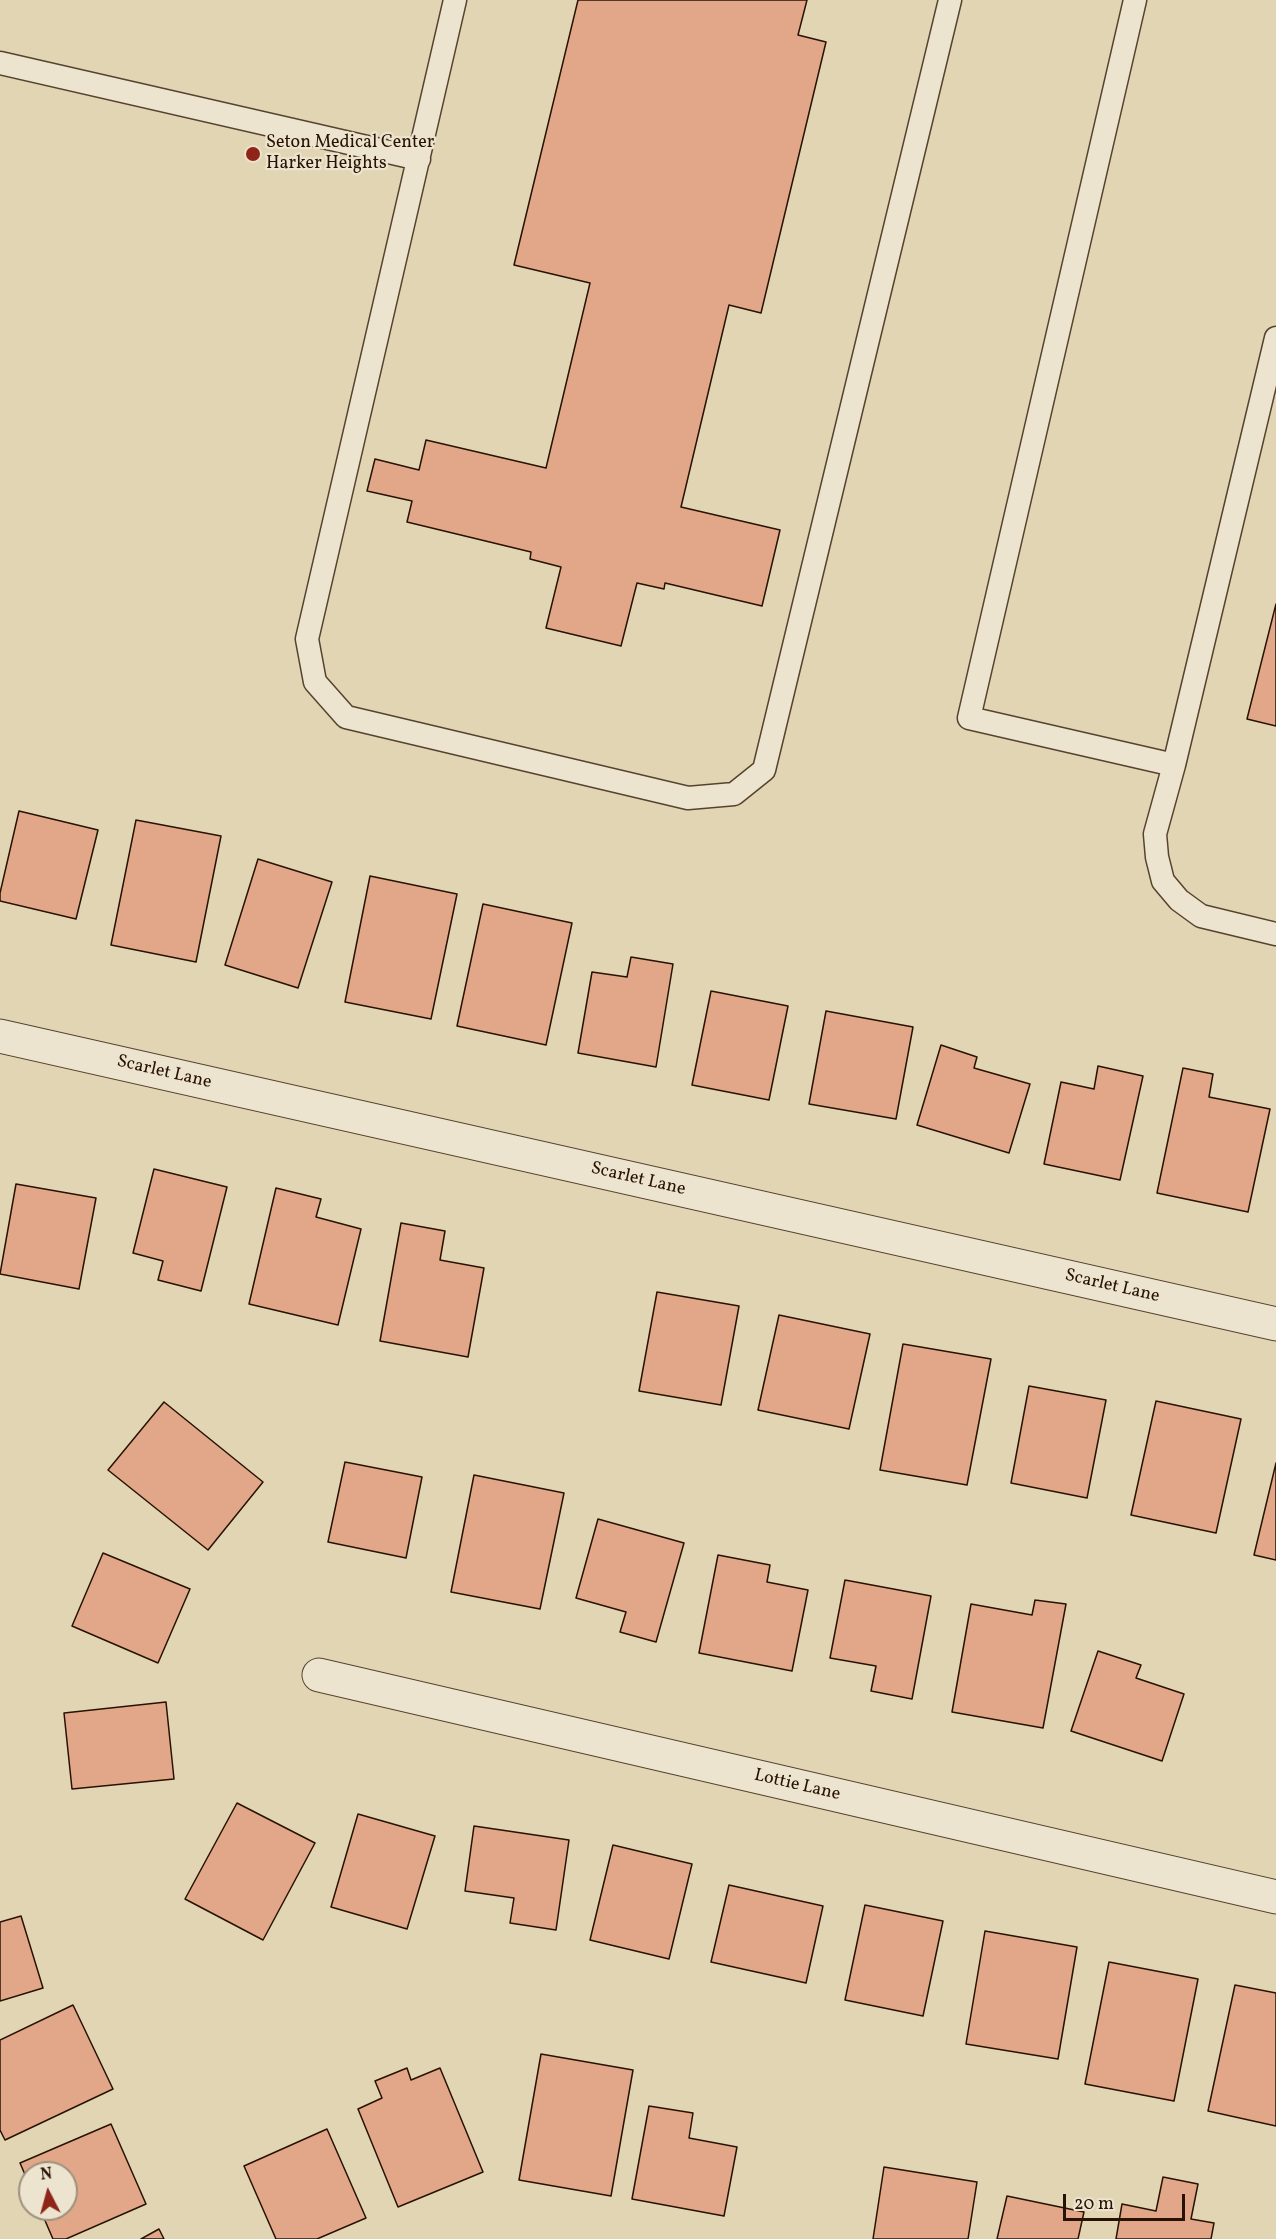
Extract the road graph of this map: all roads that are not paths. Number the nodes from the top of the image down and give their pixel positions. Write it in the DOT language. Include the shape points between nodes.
graph roads {
  1 [pos="455,0"];
  2 [pos="950,0"];
  3 [pos="1135,0"];
  4 [pos="0,63"];
  5 [pos="419,159"];
  6 [pos="1276,338"];
  7 [pos="1174,765"];
  8 [pos="1276,934"];
  9 [pos="0,1036"];
  10 [pos="1276,1324"];
  11 [pos="319,1675"];
  12 [pos="1276,1897"];
  1 -- 5 [label="lane"];
  2 -- 5 [label="lane" via="764,770 734,794 688,798 346,717 315,682 307,639"];
  3 -- 7 [label="lane" via="969,718"];
  4 -- 5 [label="lane"];
  6 -- 7 [label="lane"];
  7 -- 8 [label="lane" via="1155,834 1163,881 1179,900 1201,916"];
  9 -- 10 [label="street, Scarlet Lane"];
  11 -- 12 [label="street, Lottie Lane"];
}
